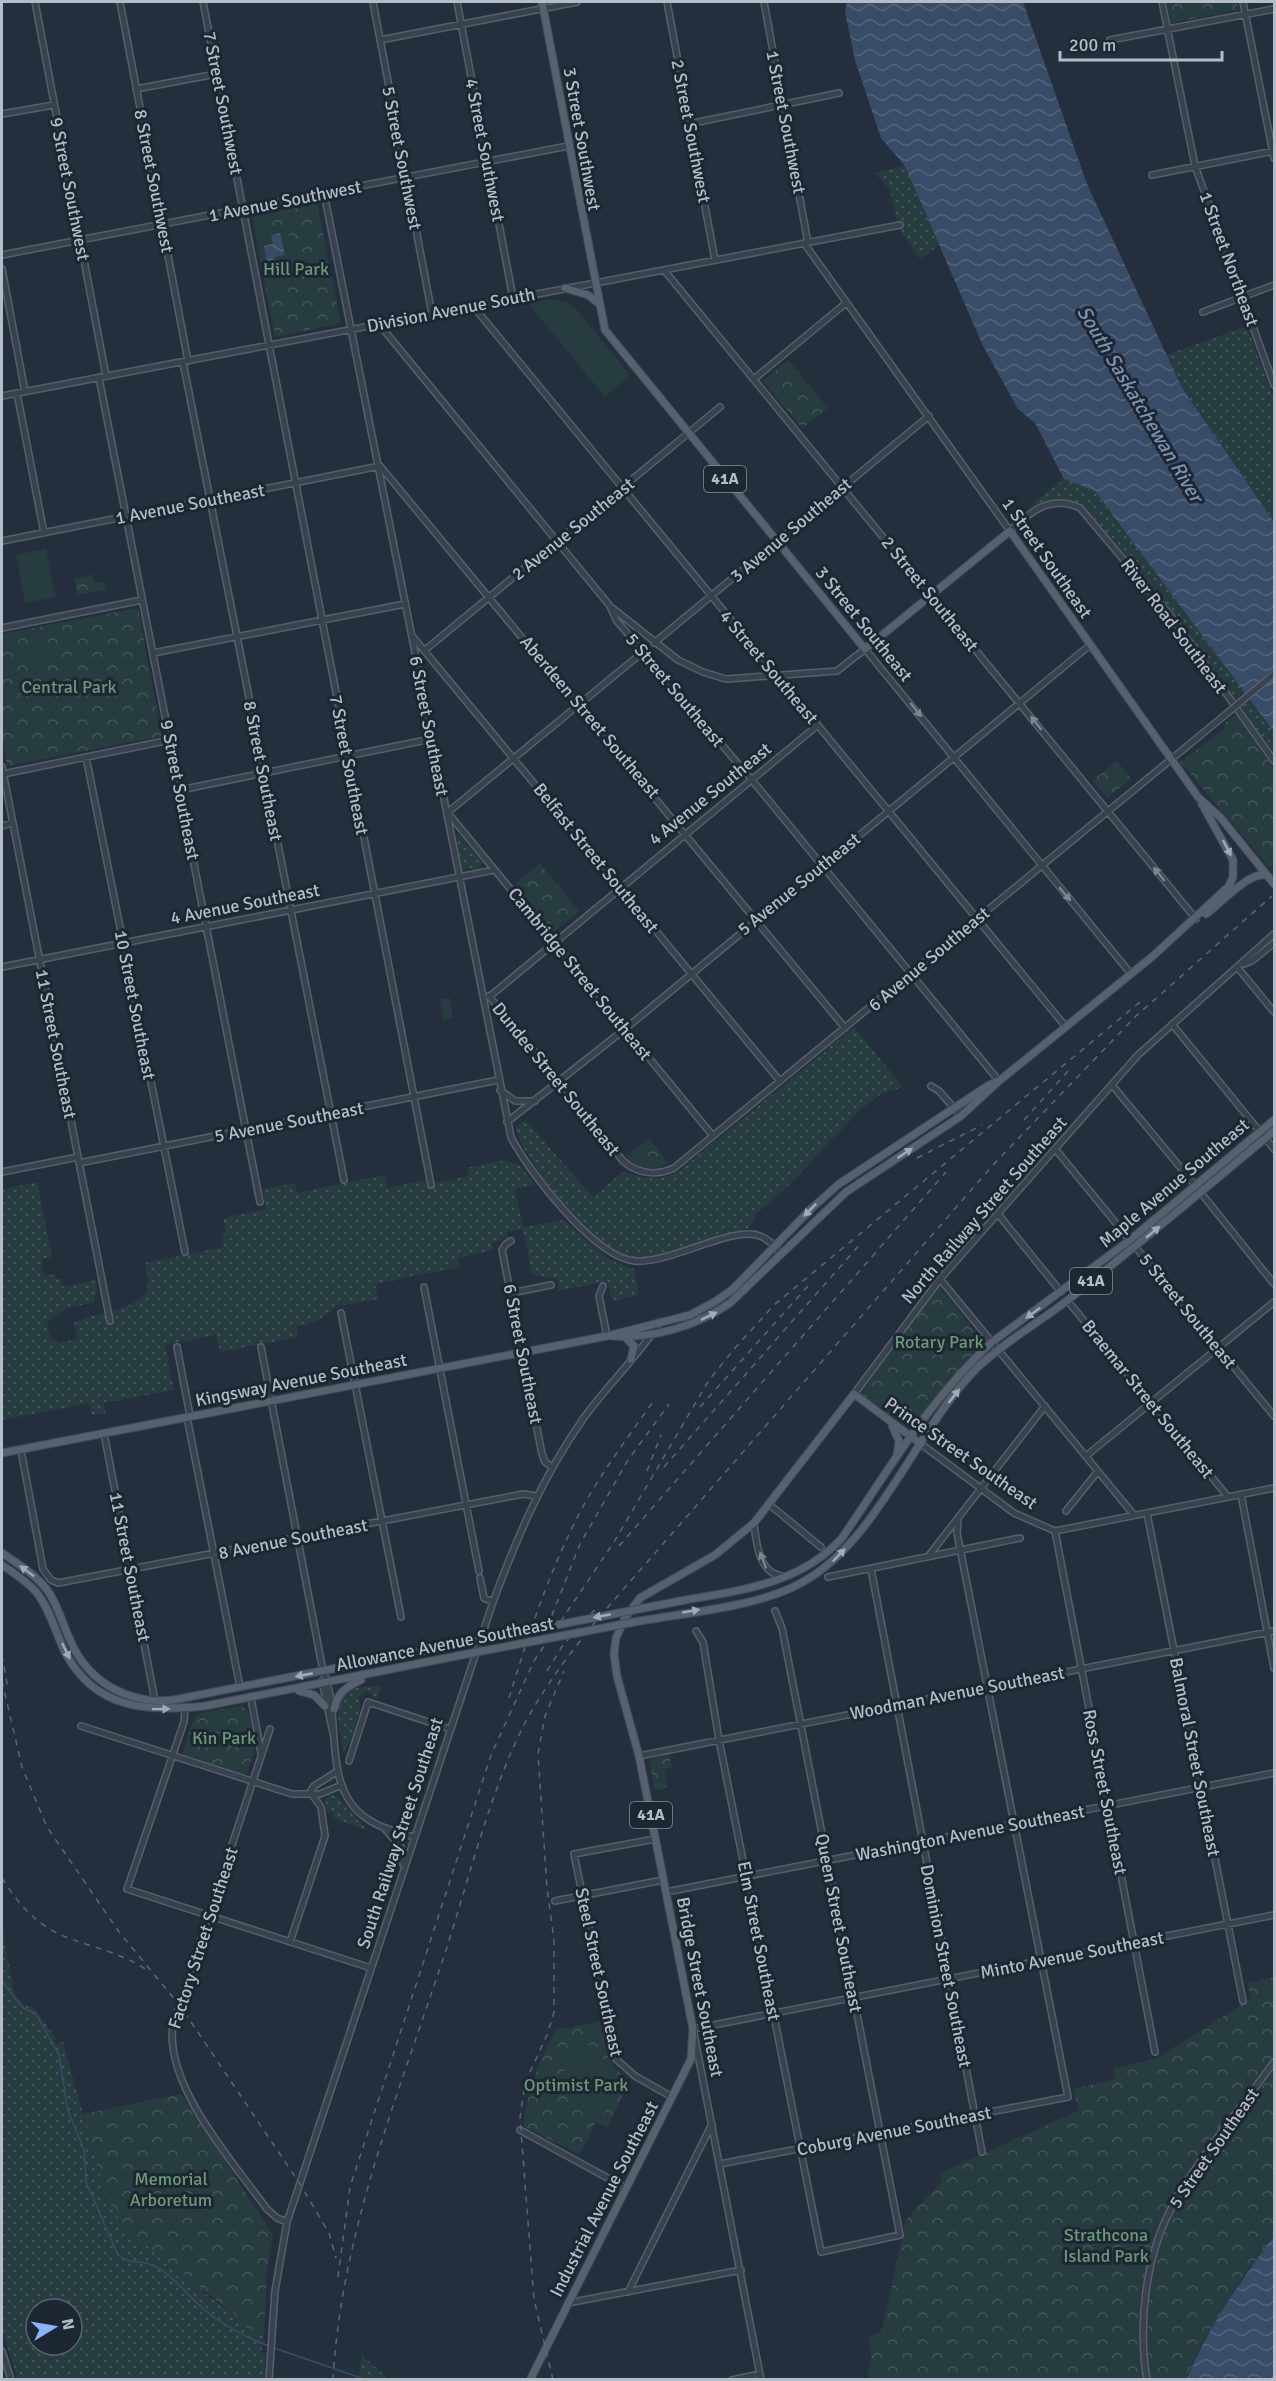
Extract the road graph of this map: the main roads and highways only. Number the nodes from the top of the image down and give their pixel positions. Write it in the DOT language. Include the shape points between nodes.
graph roads {
  1 [pos="542,5"];
  2 [pos="594,283"];
  3 [pos="565,288"];
  4 [pos="597,302"];
  5 [pos="865,649"];
  6 [pos="1198,797"];
  7 [pos="1269,877"];
  8 [pos="1275,884"];
  9 [pos="1196,919"];
  10 [pos="999,1081"];
  11 [pos="1275,1120"];
  12 [pos="1275,1131"];
  13 [pos="607,1336"];
  14 [pos="625,1337"];
  15 [pos="631,1359"];
  16 [pos="854,1394"];
  17 [pos="889,1420"];
  18 [pos="912,1437"];
  19 [pos="921,1444"];
  20 [pos="2,1454"];
  21 [pos="891,1467"];
  22 [pos="2,1553"];
  23 [pos="2,1565"];
  24 [pos="793,1575"];
  25 [pos="791,1588"];
  26 [pos="633,1605"];
  27 [pos="371,1675"];
  28 [pos="290,1690"];
  29 [pos="325,1706"];
  30 [pos="334,1709"];
  31 [pos="693,2029"];
  32 [pos="530,2379"];
  1 -- 2 [label="main road, 3 Street Southwest / 41A"];
  2 -- 4 [label="main road, 3 Street Southeast / 41A"];
  3 -- 4 [label="main road" via="584,293"];
  4 -- 5 [label="main road, 3 Street Southeast / 41A" via="611,340"];
  5 -- 6 [label="main road, 1 Street Southeast" via="1010,531"];
  6 -- 7 [label="main road, 1 Street Southeast" via="1221,818"];
  6 -- 9 [label="main road, one-way" via="1229,851 1234,869 1229,886"];
  7 -- 8 [label="main road, 1 Street Southeast"];
  7 -- 9 [label="main road" via="1255,875 1208,914"];
  9 -- 10 [label="main road"];
  10 -- 13 [label="main road, Kingsway Avenue Southeast, one-way" via="839,1184 733,1289 716,1301 690,1315"];
  14 -- 10 [label="main road, Kingsway Avenue Southeast, one-way" via="691,1324 720,1310 846,1192 961,1116"];
  11 -- 18 [label="main road, Maple Avenue Southeast / 41A, one-way" via="1130,1240 992,1342 947,1388"];
  19 -- 12 [label="main road, Maple Avenue Southeast / 41A, one-way" via="954,1394 978,1367 1136,1247"];
  13 -- 14 [label="main road, Kingsway Avenue Southeast"];
  13 -- 20 [label="main road, Kingsway Avenue Southeast"];
  14 -- 15 [label="main road" via="634,1346"];
  16 -- 17 [label="main road, Prince Street Southeast"];
  16 -- 26 [label="main road, North Railway Street Southeast / 41A" via="754,1523 715,1555"];
  17 -- 18 [label="main road, Prince Street Southeast"];
  17 -- 21 [label="main road" via="899,1441"];
  18 -- 19 [label="main road, Prince Street Southeast"];
  18 -- 21 [label="main road, Maple Avenue Southeast"];
  25 -- 19 [label="main road, Maple Avenue Southeast, one-way" via="839,1555"];
  21 -- 24 [label="main road, Maple Avenue Southeast" via="836,1544"];
  24 -- 22 [label="main road, Allowance Avenue Southeast, one-way, bridge" via="767,1585 155,1701 131,1697 112,1688 81,1660 49,1593 33,1575"];
  23 -- 28 [label="main road, Allowance Avenue Southeast, one-way" via="41,1598 70,1661 85,1679 119,1702 145,1709 186,1708"];
  27 -- 25 [label="main road, Allowance Avenue Southeast, one-way, bridge" via="754,1599"];
  26 -- 31 [label="main road, Bridge Street Southeast / 41A" via="619,1628 614,1646 617,1676 639,1756"];
  27 -- 28 [label="main road, Allowance Avenue Southeast"];
  27 -- 30 [label="main road" via="344,1689"];
  28 -- 29 [label="main road" via="311,1693"];
  31 -- 32 [label="main road, Industrial Avenue Southeast / 41A" via="691,2059"];
}
